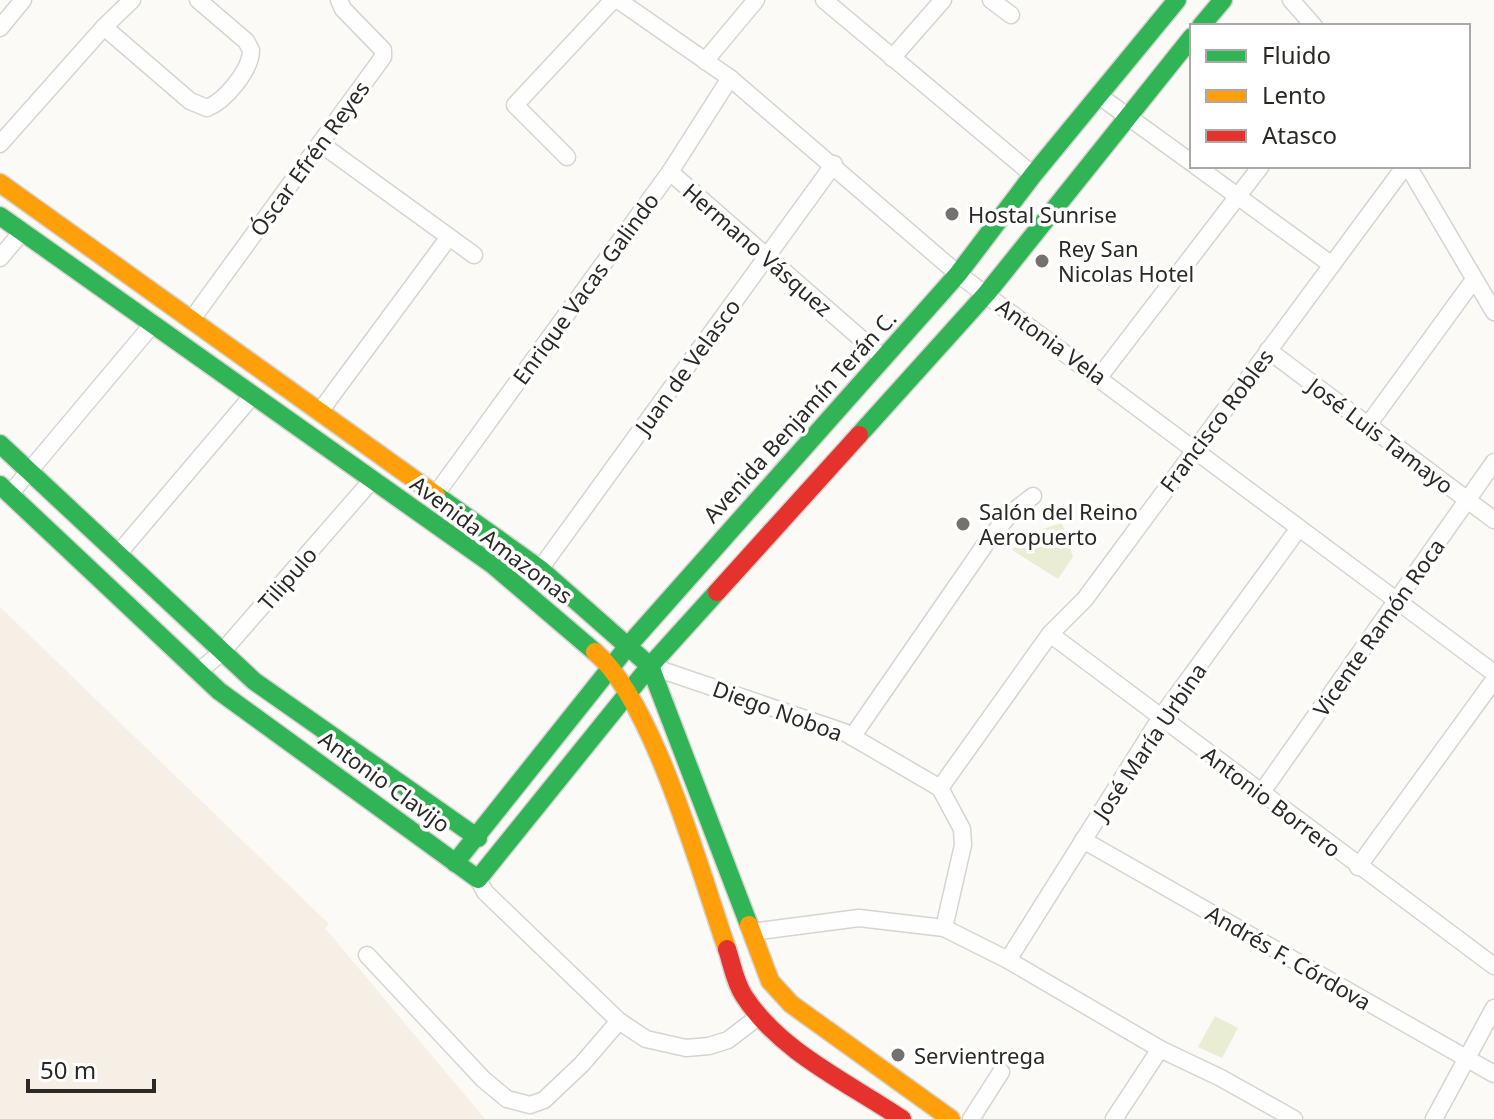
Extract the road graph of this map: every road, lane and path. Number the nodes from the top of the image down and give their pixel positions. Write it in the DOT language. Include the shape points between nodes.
graph roads {
  1 [pos="23,0"];
  2 [pos="132,0"];
  3 [pos="198,0"];
  4 [pos="339,0"];
  5 [pos="615,0"];
  6 [pos="756,0"];
  7 [pos="824,0"];
  8 [pos="943,0"];
  9 [pos="991,0"];
  10 [pos="1177,0"];
  11 [pos="1223,0"];
  12 [pos="1291,0"];
  13 [pos="1011,15"];
  14 [pos="1203,24"];
  15 [pos="1312,24"];
  16 [pos="104,27"];
  17 [pos="0,28"];
  18 [pos="1190,39"];
  19 [pos="892,58"];
  20 [pos="705,61"];
  21 [pos="730,78"];
  22 [pos="1098,95"];
  23 [pos="1126,116"];
  24 [pos="0,144"];
  25 [pos="321,144"];
  26 [pos="567,157"];
  27 [pos="1190,162"];
  28 [pos="834,164"];
  29 [pos="1198,168"];
  30 [pos="1259,168"];
  31 [pos="1405,168"];
  32 [pos="1408,168"];
  33 [pos="670,172"];
  34 [pos="1033,175"];
  35 [pos="0,183"];
  36 [pos="1237,196"];
  37 [pos="0,216"];
  38 [pos="22,232"];
  39 [pos="449,237"];
  40 [pos="474,255"];
  41 [pos="767,255"];
  42 [pos="0,258"];
  43 [pos="1332,265"];
  44 [pos="958,274"];
  45 [pos="1473,281"];
  46 [pos="987,293"];
  47 [pos="1494,312"];
  48 [pos="192,319"];
  49 [pos="152,325"];
  50 [pos="1268,350"];
  51 [pos="882,357"];
  52 [pos="1100,376"];
  53 [pos="253,395"];
  54 [pos="321,410"];
  55 [pos="1368,425"];
  56 [pos="0,444"];
  57 [pos="1194,449"];
  58 [pos="1494,462"];
  59 [pos="30,472"];
  60 [pos="372,480"];
  61 [pos="5,489"];
  62 [pos="436,494"];
  63 [pos="1033,496"];
  64 [pos="1468,500"];
  65 [pos="1494,520"];
  66 [pos="1299,528"];
  67 [pos="118,554"];
  68 [pos="540,569"];
  69 [pos="1396,601"];
  70 [pos="1050,634"];
  71 [pos="628,646"];
  72 [pos="222,652"];
  73 [pos="612,666"];
  74 [pos="650,666"];
  75 [pos="198,672"];
  76 [pos="1494,673"];
  77 [pos="1494,680"];
  78 [pos="630,691"];
  79 [pos="1161,717"];
  80 [pos="852,737"];
  81 [pos="940,788"];
  82 [pos="1262,792"];
  83 [pos="478,838"];
  84 [pos="1083,840"];
  85 [pos="455,863"];
  86 [pos="1358,867"];
  87 [pos="478,879"];
  88 [pos="944,928"];
  89 [pos="751,932"];
  90 [pos="367,955"];
  91 [pos="1008,960"];
  92 [pos="1494,966"];
  93 [pos="1494,1008"];
  94 [pos="758,1017"];
  95 [pos="619,1021"];
  96 [pos="1160,1049"];
  97 [pos="1466,1060"];
  98 [pos="1001,1072"];
  99 [pos="1494,1074"];
  100 [pos="902,1119"];
  101 [pos="951,1119"];
  102 [pos="971,1119"];
  103 [pos="1114,1119"];
  104 [pos="1294,1119"];
  105 [pos="1434,1119"];
  1 -- 17 [label="street"];
  2 -- 16 [label="street"];
  3 -- 16 [label="street" via="251,50 244,72 207,108 190,101"];
  4 -- 25 [label="street, Óscar Efrén Reyes" via="383,54"];
  5 -- 20 [label="street, Antonia Vela"];
  5 -- 26 [label="street" via="515,105"];
  6 -- 20 [label="street"];
  7 -- 19 [label="street"];
  8 -- 19 [label="street"];
  9 -- 13 [label="street"];
  10 -- 22 [label="main road, Avenida Benjamín Terán C."];
  11 -- 14 [label="main road"];
  12 -- 15 [label="street"];
  16 -- 24 [label="street"];
  18 -- 23 [label="main road"];
  19 -- 34 [label="street"];
  20 -- 21 [label="street, Antonia Vela"];
  21 -- 28 [label="street, Antonia Vela"];
  21 -- 33 [label="street, Enrique Vacas Galindo"];
  22 -- 23 [label="street"];
  22 -- 34 [label="main road, Avenida Benjamín Terán C."];
  23 -- 27 [label="street"];
  23 -- 46 [label="main road"];
  25 -- 39 [label="street"];
  25 -- 48 [label="street, Óscar Efrén Reyes"];
  28 -- 41 [label="street, Juan de Velasco"];
  28 -- 44 [label="street, Antonia Vela"];
  29 -- 36 [label="street"];
  30 -- 36 [label="street"];
  31 -- 43 [label="street, Francisco Robles"];
  32 -- 45 [label="street"];
  33 -- 41 [label="street, Hermano Vásquez"];
  33 -- 62 [label="street, Enrique Vacas Galindo"];
  34 -- 44 [label="main road, Avenida Benjamín Terán C."];
  35 -- 48 [label="main road, Avenida Amazonas"];
  36 -- 43 [label="street"];
  36 -- 52 [label="street"];
  37 -- 38 [label="main road, Avenida Amazonas"];
  38 -- 42 [label="street"];
  38 -- 49 [label="main road, Avenida Amazonas"];
  39 -- 40 [label="street"];
  39 -- 54 [label="street"];
  41 -- 51 [label="street, Hermano Vásquez"];
  41 -- 68 [label="street, Juan de Velasco"];
  43 -- 50 [label="street, Francisco Robles"];
  44 -- 46 [label="street, Antonia Vela"];
  44 -- 51 [label="main road, Avenida Benjamín Terán C."];
  45 -- 47 [label="street"];
  45 -- 55 [label="street"];
  46 -- 52 [label="street, Antonia Vela"];
  46 -- 74 [label="main road"];
  48 -- 54 [label="main road, Avenida Amazonas"];
  49 -- 53 [label="main road, Avenida Amazonas"];
  49 -- 59 [label="street"];
  50 -- 55 [label="street, José Luis Tamayo"];
  50 -- 57 [label="street, Francisco Robles"];
  51 -- 71 [label="main road, Avenida Benjamín Terán C."];
  52 -- 57 [label="street, Antonia Vela"];
  53 -- 60 [label="main road, Avenida Amazonas"];
  53 -- 67 [label="street"];
  54 -- 62 [label="main road, Avenida Amazonas"];
  55 -- 64 [label="street, José Luis Tamayo"];
  56 -- 59 [label="main road, Antonio Clavijo"];
  57 -- 66 [label="street, Antonia Vela"];
  57 -- 70 [label="street, Francisco Robles" via="1085,599"];
  58 -- 64 [label="street, Vicente Ramón Roca"];
  59 -- 61 [label="street"];
  59 -- 67 [label="main road, Antonio Clavijo"];
  60 -- 72 [label="street, Tilipulo"];
  60 -- 73 [label="main road, Avenida Amazonas" via="522,586"];
  61 -- 75 [label="main road, Antonio Clavijo"];
  62 -- 68 [label="main road, Avenida Amazonas"];
  63 -- 80 [label="street" via="989,539"];
  64 -- 65 [label="street, José Luis Tamayo"];
  64 -- 69 [label="street, Vicente Ramón Roca"];
  66 -- 69 [label="street, Antonia Vela"];
  66 -- 79 [label="street, José María Urbina"];
  67 -- 72 [label="main road, Antonio Clavijo"];
  68 -- 71 [label="main road, Avenida Amazonas"];
  69 -- 76 [label="street, Antonia Vela"];
  69 -- 82 [label="street, Vicente Ramón Roca"];
  70 -- 79 [label="street, Antonio Borrero"];
  70 -- 81 [label="street, Francisco Robles"];
  71 -- 73 [label="main road, Avenida Benjamín Terán C."];
  71 -- 74 [label="main road, Avenida Amazonas"];
  72 -- 75 [label="street, Tilipulo"];
  72 -- 83 [label="main road, Antonio Clavijo" via="254,681"];
  73 -- 78 [label="main road, Avenida Amazonas"];
  73 -- 83 [label="main road, Avenida Benjamín Terán C."];
  74 -- 78 [label="main road"];
  74 -- 80 [label="street, Diego Noboa"];
  74 -- 89 [label="main road"];
  75 -- 85 [label="main road, Antonio Clavijo"];
  77 -- 86 [label="street"];
  78 -- 87 [label="main road"];
  78 -- 94 [label="main road, Avenida Amazonas" via="680,812 742,994"];
  79 -- 82 [label="street, Antonio Borrero"];
  79 -- 84 [label="street, José María Urbina"];
  80 -- 81 [label="street, Diego Noboa"];
  81 -- 88 [label="street" via="962,829 963,845"];
  82 -- 86 [label="street, Antonio Borrero"];
  83 -- 85 [label="main road, Avenida Benjamín Terán C."];
  84 -- 91 [label="street, José María Urbina"];
  84 -- 97 [label="street, Andrés F. Córdova"];
  85 -- 87 [label="main road, Antonio Clavijo"];
  86 -- 92 [label="street, Antonio Borrero"];
  87 -- 95 [label="street, Antonio Clavijo" via="485,892"];
  88 -- 89 [label="street" via="859,918"];
  88 -- 91 [label="street"];
  89 -- 101 [label="main road" via="770,981 791,1004"];
  90 -- 95 [label="street" via="483,1079 518,1102 530,1105 555,1092"];
  91 -- 96 [label="street"];
  93 -- 97 [label="street"];
  94 -- 95 [label="street, Antonio Clavijo" via="728,1040 686,1048 646,1039"];
  94 -- 100 [label="main road, Avenida Amazonas"];
  96 -- 103 [label="street"];
  96 -- 104 [label="street"];
  97 -- 99 [label="street, Andrés F. Córdova"];
  97 -- 105 [label="street"];
  98 -- 102 [label="street"];
}
